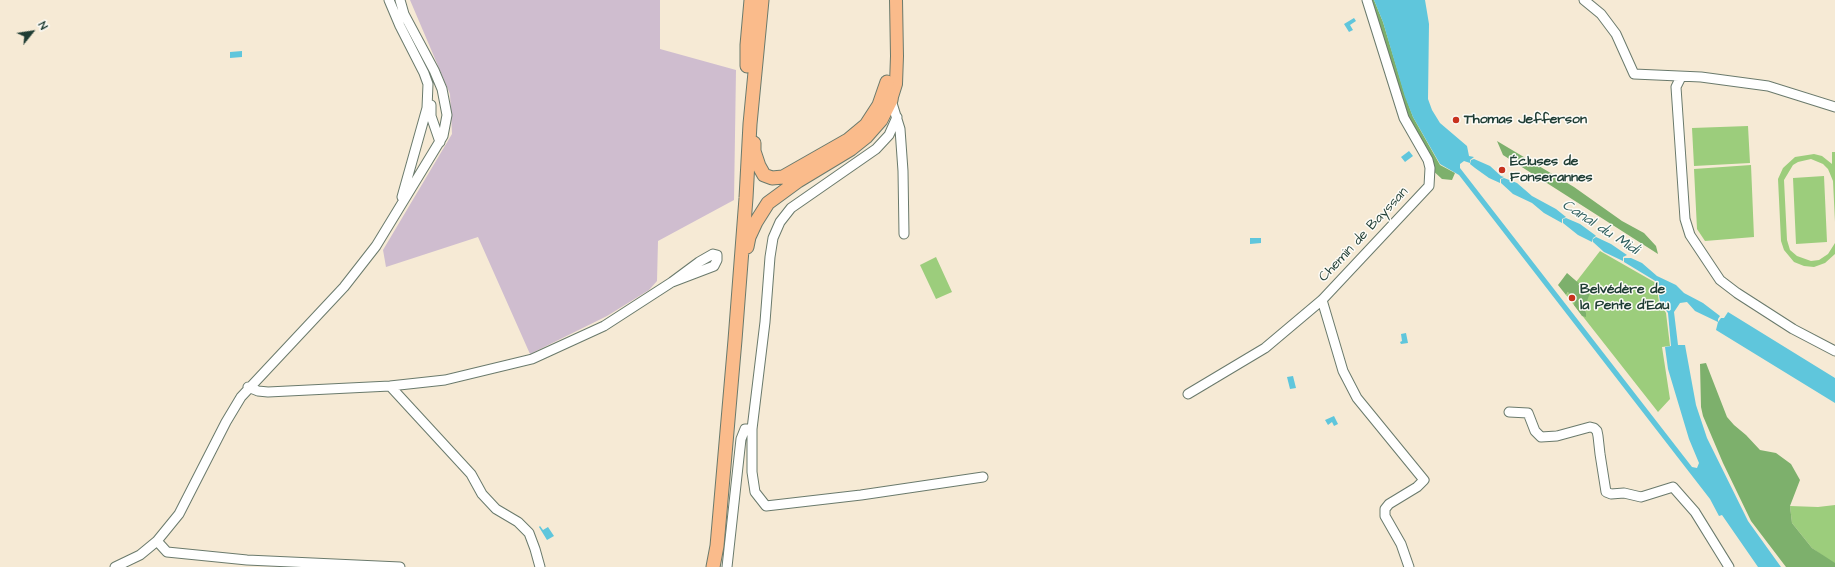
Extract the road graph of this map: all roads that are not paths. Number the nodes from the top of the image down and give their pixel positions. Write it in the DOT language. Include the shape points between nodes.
graph roads {
  1 [pos="389,0"];
  2 [pos="400,0"];
  3 [pos="751,0"];
  4 [pos="757,0"];
  5 [pos="762,0"];
  6 [pos="889,0"];
  7 [pos="896,0"];
  8 [pos="1367,0"];
  9 [pos="1584,0"];
  10 [pos="757,46"];
  11 [pos="1681,77"];
  12 [pos="887,82"];
  13 [pos="428,84"];
  14 [pos="747,84"];
  15 [pos="885,103"];
  16 [pos="1835,107"];
  17 [pos="897,116"];
  18 [pos="440,142"];
  19 [pos="399,208"];
  20 [pos="904,234"];
  21 [pos="672,282"];
  22 [pos="1322,300"];
  23 [pos="735,340"];
  24 [pos="1835,350"];
  25 [pos="390,386"];
  26 [pos="248,387"];
  27 [pos="1188,394"];
  28 [pos="1509,412"];
  29 [pos="752,429"];
  30 [pos="983,477"];
  31 [pos="157,541"];
  32 [pos="115,567"];
  33 [pos="400,567"];
  34 [pos="540,567"];
  35 [pos="710,567"];
  36 [pos="714,567"];
  37 [pos="727,567"];
  38 [pos="1410,567"];
  39 [pos="1728,567"];
  1 -- 13 [label="street"];
  2 -- 18 [label="street" via="404,14 442,90 447,115 444,136"];
  3 -- 14 [label="highway"];
  4 -- 14 [label="highway"];
  5 -- 10 [label="highway"];
  6 -- 12 [label="main road" via="890,58"];
  7 -- 15 [label="main road" via="896,84"];
  8 -- 22 [label="street, Chemin de Bayssan" via="1404,118 1428,160 1429,186"];
  9 -- 11 [label="street" via="1601,14 1616,34 1634,74"];
  10 -- 15 [label="highway" via="754,151 764,175 772,178 783,177 848,140 866,125"];
  10 -- 23 [label="highway"];
  11 -- 16 [label="street" via="1701,76 1768,86"];
  11 -- 24 [label="street" via="1676,87 1685,219 1690,235 1720,280 1736,293 1793,329"];
  12 -- 15 [label="highway"];
  13 -- 18 [label="street" via="431,91 431,116"];
  13 -- 19 [label="street" via="427,108"];
  14 -- 35 [label="highway" via="739,217"];
  15 -- 17 [label="street"];
  15 -- 23 [label="highway" via="882,120 866,137 851,149 798,180 768,203 749,237"];
  17 -- 20 [label="street" via="903,171"];
  17 -- 29 [label="street" via="889,135 876,149 806,196 791,208 780,222 773,238 770,257"];
  18 -- 19 [label="street"];
  19 -- 26 [label="street" via="376,246 344,287"];
  21 -- 25 [label="street" via="604,326 532,359 445,380"];
  22 -- 27 [label="street" via="1265,348"];
  22 -- 38 [label="street, Chemin de Bayssan" via="1342,371 1357,398 1424,480 1417,488 1385,509 1385,516"];
  23 -- 36 [label="highway"];
  25 -- 26 [label="street" via="268,392"];
  25 -- 34 [label="street" via="471,474 482,494 496,509 518,522 529,533"];
  26 -- 31 [label="street" via="226,422 179,514"];
  28 -- 39 [label="street" via="1528,413 1535,431 1541,437 1594,428 1598,436 1606,492 1641,497 1673,487 1695,512"];
  29 -- 30 [label="street" via="754,492 766,506"];
  29 -- 37 [label="street" via="745,429 741,439"];
  31 -- 32 [label="street" via="140,555"];
  31 -- 33 [label="street" via="167,552 247,560"];
}
